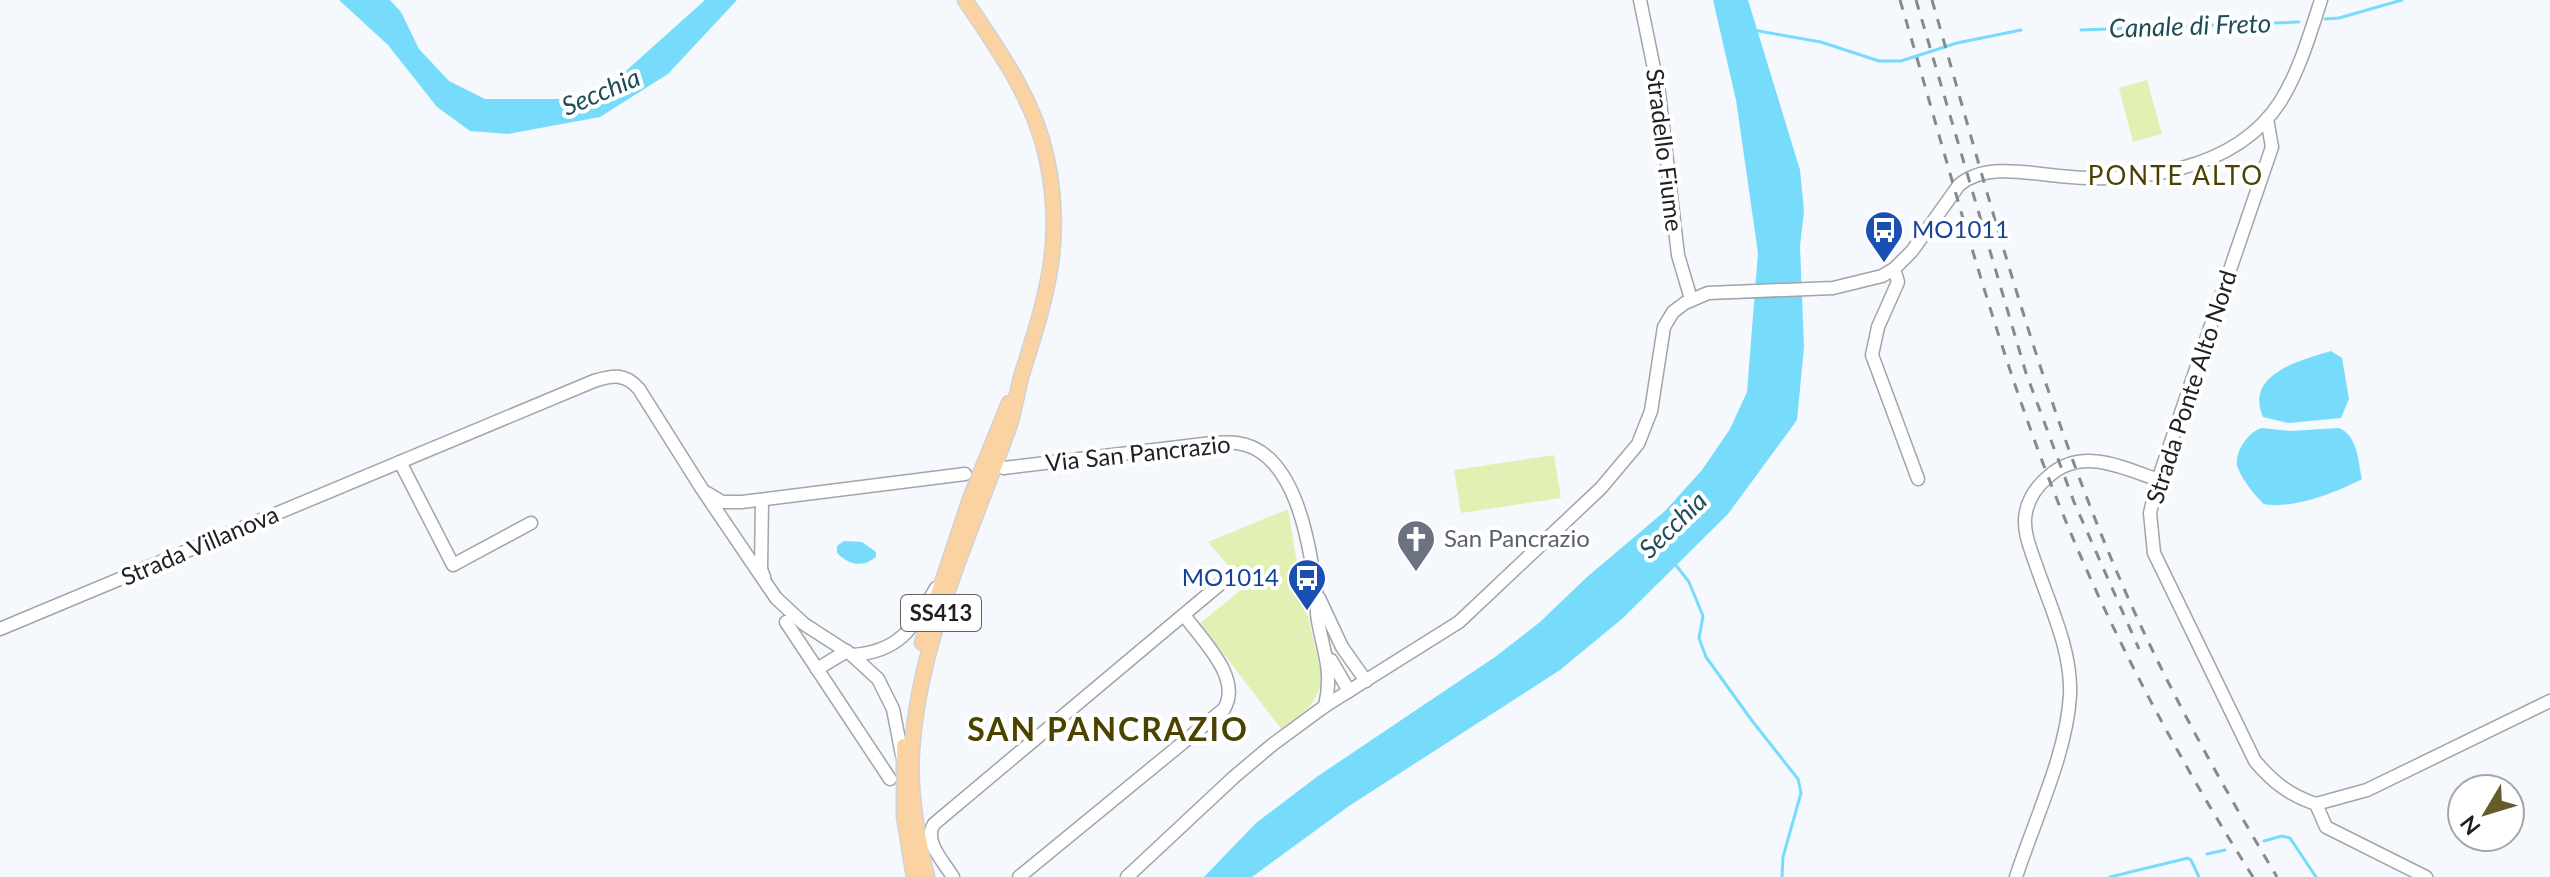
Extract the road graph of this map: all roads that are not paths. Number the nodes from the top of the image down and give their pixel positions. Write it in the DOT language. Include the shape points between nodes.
graph roads {
  1 [pos="965,0"];
  2 [pos="1640,0"];
  3 [pos="2321,0"];
  4 [pos="2267,119"];
  5 [pos="1894,269"];
  6 [pos="1691,299"];
  7 [pos="1021,377"];
  8 [pos="400,462"];
  9 [pos="1004,468"];
  10 [pos="965,474"];
  11 [pos="1918,479"];
  12 [pos="2158,480"];
  13 [pos="702,489"];
  14 [pos="762,500"];
  15 [pos="531,523"];
  16 [pos="943,575"];
  17 [pos="1225,580"];
  18 [pos="765,582"];
  19 [pos="1316,592"];
  20 [pos="1184,615"];
  21 [pos="786,622"];
  22 [pos="0,629"];
  23 [pos="850,653"];
  24 [pos="1327,654"];
  25 [pos="817,669"];
  26 [pos="1366,681"];
  27 [pos="1349,691"];
  28 [pos="2550,701"];
  29 [pos="1325,706"];
  30 [pos="903,758"];
  31 [pos="890,779"];
  32 [pos="2316,804"];
  33 [pos="914,877"];
  34 [pos="927,877"];
  35 [pos="953,877"];
  36 [pos="1019,877"];
  37 [pos="1127,877"];
  38 [pos="2016,877"];
  39 [pos="2426,877"];
  1 -- 7 [label="main road, SS413" via="1012,72 1037,127 1054,205 1055,248 1048,289"];
  2 -- 6 [label="street, Stradello Fiume" via="1659,93 1678,255"];
  3 -- 4 [label="street" via="2282,100"];
  4 -- 5 [label="street" via="2219,154 2152,176 2102,179 2019,171 1968,178"];
  4 -- 12 [label="street, Strada Ponte Alto Nord" via="2272,147"];
  5 -- 6 [label="street" via="1833,288 1720,292"];
  5 -- 11 [label="street" via="1898,282 1872,355"];
  6 -- 26 [label="street" via="1664,327 1651,411 1624,463 1459,622"];
  7 -- 16 [label="main road, SS413"];
  7 -- 34 [label="main road, SS413" via="1010,423 934,633 916,713 915,816"];
  8 -- 13 [label="street, Strada Villanova" via="594,381 621,376 639,389"];
  8 -- 15 [label="street" via="453,565"];
  8 -- 22 [label="street, Strada Villanova"];
  9 -- 19 [label="street, Via San Pancrazio" via="1212,443 1250,447 1269,459 1290,485"];
  10 -- 14 [label="street"];
  12 -- 32 [label="street, Strada Ponte Alto Nord" via="2150,513 2154,553 2255,761 2275,783"];
  12 -- 38 [label="street" via="2109,464 2076,461 2045,479 2026,511 2026,532 2068,664 2070,696 2062,741"];
  13 -- 14 [label="street" via="722,502"];
  13 -- 18 [label="street"];
  14 -- 18 [label="street"];
  16 -- 23 [label="street" via="910,630 880,651"];
  16 -- 30 [label="main road, SS413" via="916,668"];
  17 -- 20 [label="street"];
  18 -- 23 [label="street" via="804,624"];
  19 -- 24 [label="street, Via San Pancrazio"];
  19 -- 26 [label="street, Via San Pancrazio" via="1342,647"];
  20 -- 35 [label="street" via="934,824 931,841"];
  20 -- 36 [label="street" via="1225,673 1231,693 1224,709"];
  21 -- 25 [label="street"];
  23 -- 25 [label="street"];
  23 -- 30 [label="street" via="869,668 888,697"];
  24 -- 27 [label="street, Via San Pancrazio"];
  24 -- 29 [label="street, Via San Pancrazio"];
  25 -- 31 [label="street"];
  26 -- 27 [label="street"];
  27 -- 29 [label="street"];
  28 -- 32 [label="street" via="2367,790"];
  29 -- 37 [label="street" via="1234,777"];
  30 -- 33 [label="main road, SS413" via="904,816"];
  32 -- 39 [label="street, Strada Ponte Alto Nord" via="2326,827"];
}
